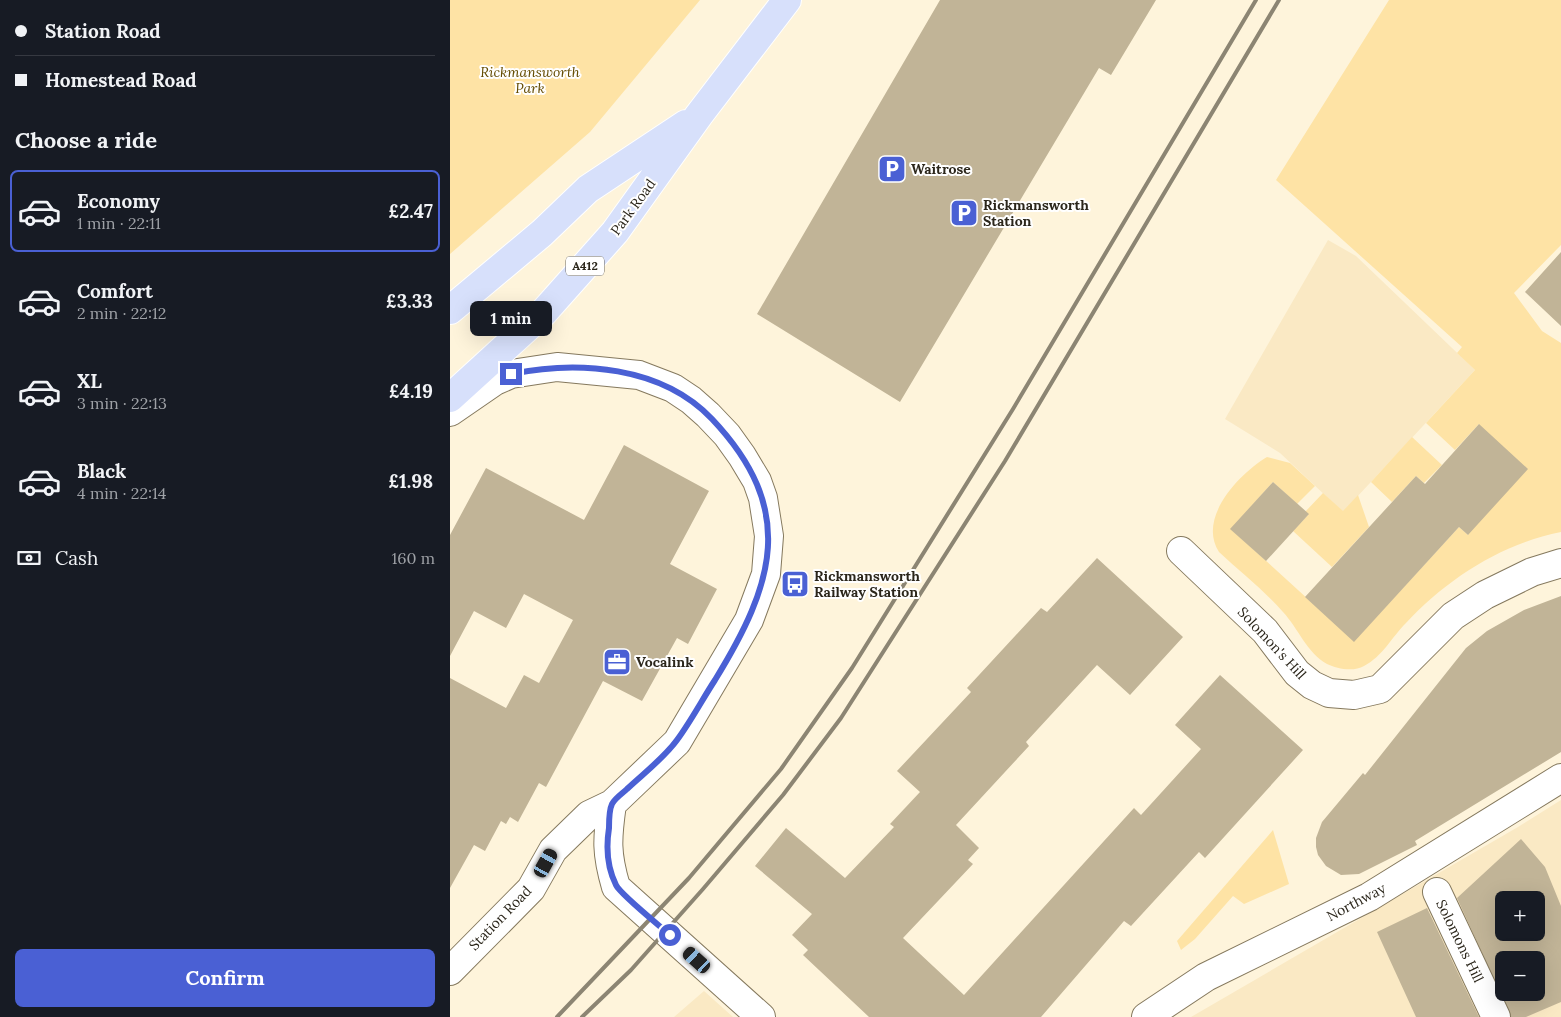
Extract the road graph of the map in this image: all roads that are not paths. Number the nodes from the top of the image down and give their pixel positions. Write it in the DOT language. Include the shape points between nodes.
graph roads {
  1 [pos="787,0"];
  2 [pos="699,115"];
  3 [pos="450,310"];
  4 [pos="450,398"];
  5 [pos="450,412"];
  6 [pos="1182,551"];
  7 [pos="1561,563"];
  8 [pos="1561,778"];
  9 [pos="612,804"];
  10 [pos="1436,892"];
  11 [pos="450,971"];
  12 [pos="761,1017"];
  13 [pos="1146,1017"];
  14 [pos="1496,1017"];
  1 -- 2 [label="main road, Park Road / A412"];
  2 -- 3 [label="main road, Park Road / A412" via="588,189 542,233"];
  2 -- 4 [label="main road, Park Road / A412" via="615,232 543,313"];
  5 -- 9 [label="street, Station Road" via="495,381 528,370 557,367 639,375 673,388 708,415 727,435 757,481 769,536 766,574 749,620 677,742"];
  6 -- 7 [label="street, Solomon's Hill" via="1264,631 1297,673 1329,693 1354,695 1380,690 1453,616 1485,595"];
  8 -- 13 [label="street, Northway" via="1369,897 1206,977"];
  9 -- 11 [label="street, Station Road" via="589,815 553,850 531,889"];
  9 -- 12 [label="street" via="606,844 616,887"];
  10 -- 14 [label="street, Solomons Hill"];
}
